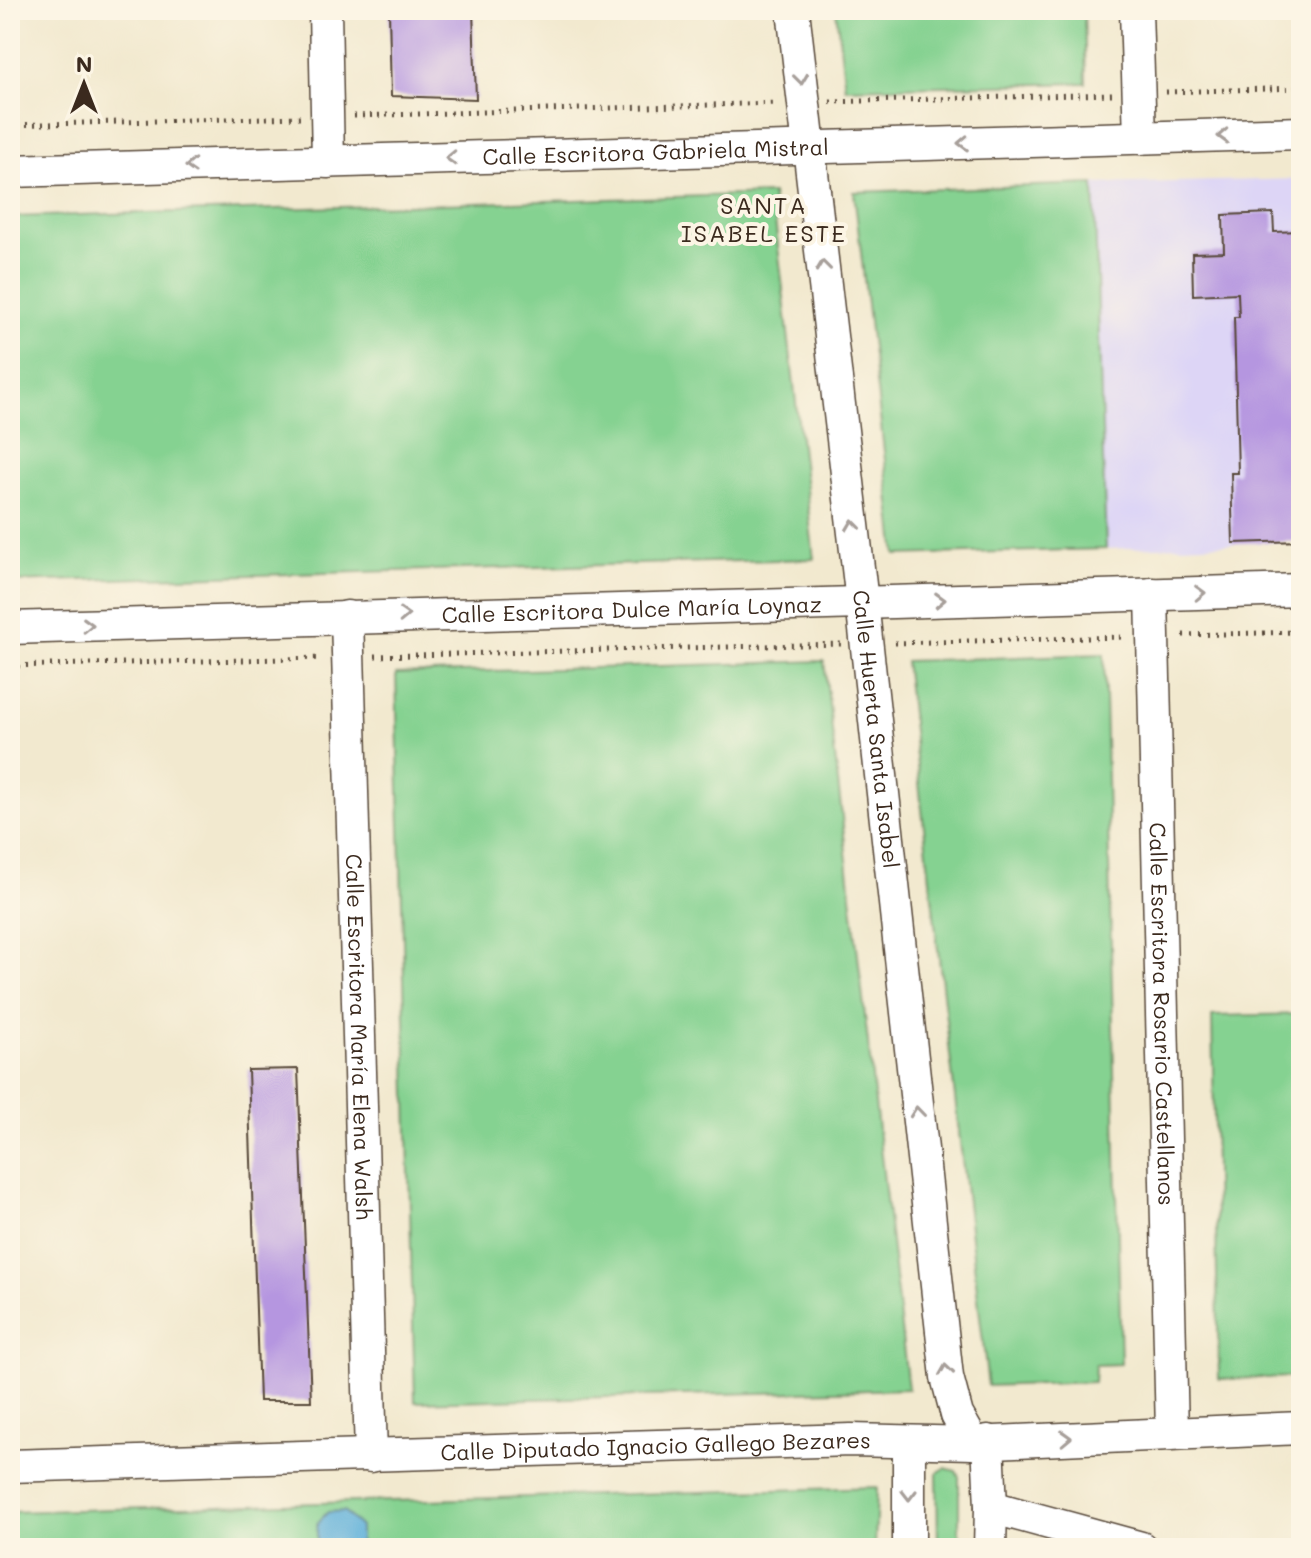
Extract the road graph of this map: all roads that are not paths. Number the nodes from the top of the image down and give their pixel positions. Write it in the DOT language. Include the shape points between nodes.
graph roads {
  1 [pos="325,10"];
  2 [pos="793,10"];
  3 [pos="1136,10"];
  4 [pos="1301,133"];
  5 [pos="1140,138"];
  6 [pos="809,148"];
  7 [pos="328,162"];
  8 [pos="10,171"];
  9 [pos="1301,590"];
  10 [pos="1152,594"];
  11 [pos="862,602"];
  12 [pos="347,617"];
  13 [pos="10,628"];
  14 [pos="1301,1428"];
  15 [pos="1172,1433"];
  16 [pos="909,1442"];
  17 [pos="981,1442"];
  18 [pos="371,1456"];
  19 [pos="10,1466"];
  20 [pos="991,1507"];
  21 [pos="909,1548"];
  22 [pos="990,1548"];
  23 [pos="1141,1548"];
  1 -- 7 [label="street"];
  2 -- 6 [label="street, Calle Huerta Santa Isabel, one-way"];
  3 -- 5 [label="street"];
  4 -- 5 [label="street, Calle Escritora Gabriela Mistral, one-way"];
  5 -- 6 [label="street, Calle Escritora Gabriela Mistral, one-way"];
  6 -- 7 [label="street, Calle Escritora Gabriela Mistral, one-way"];
  11 -- 6 [label="street, Calle Huerta Santa Isabel, one-way"];
  7 -- 8 [label="street, Calle Escritora Gabriela Mistral, one-way"];
  10 -- 9 [label="street, Calle Escritora Dulce María Loynaz, one-way"];
  11 -- 10 [label="street, Calle Escritora Dulce María Loynaz, one-way"];
  10 -- 15 [label="street, Calle Escritora Rosario Castellanos"];
  12 -- 11 [label="street, Calle Escritora Dulce María Loynaz, one-way"];
  17 -- 11 [label="street, Calle Huerta Santa Isabel, one-way" via="957,1415 947,1377"];
  13 -- 12 [label="street, Calle Escritora Dulce María Loynaz, one-way"];
  12 -- 18 [label="street, Calle Escritora María Elena Walsh"];
  14 -- 15 [label="street, Calle Diputado Ignacio Gallego Bezares"];
  17 -- 15 [label="street, Calle Diputado Ignacio Gallego Bezares, one-way"];
  16 -- 17 [label="street, Calle Diputado Ignacio Gallego Bezares"];
  16 -- 18 [label="street, Calle Diputado Ignacio Gallego Bezares"];
  16 -- 21 [label="street, one-way"];
  17 -- 20 [label="street, Calle Huerta Santa Isabel"];
  18 -- 19 [label="street, Calle Diputado Ignacio Gallego Bezares"];
  20 -- 22 [label="street, Calle Huerta Santa Isabel"];
  20 -- 23 [label="street"];
}
